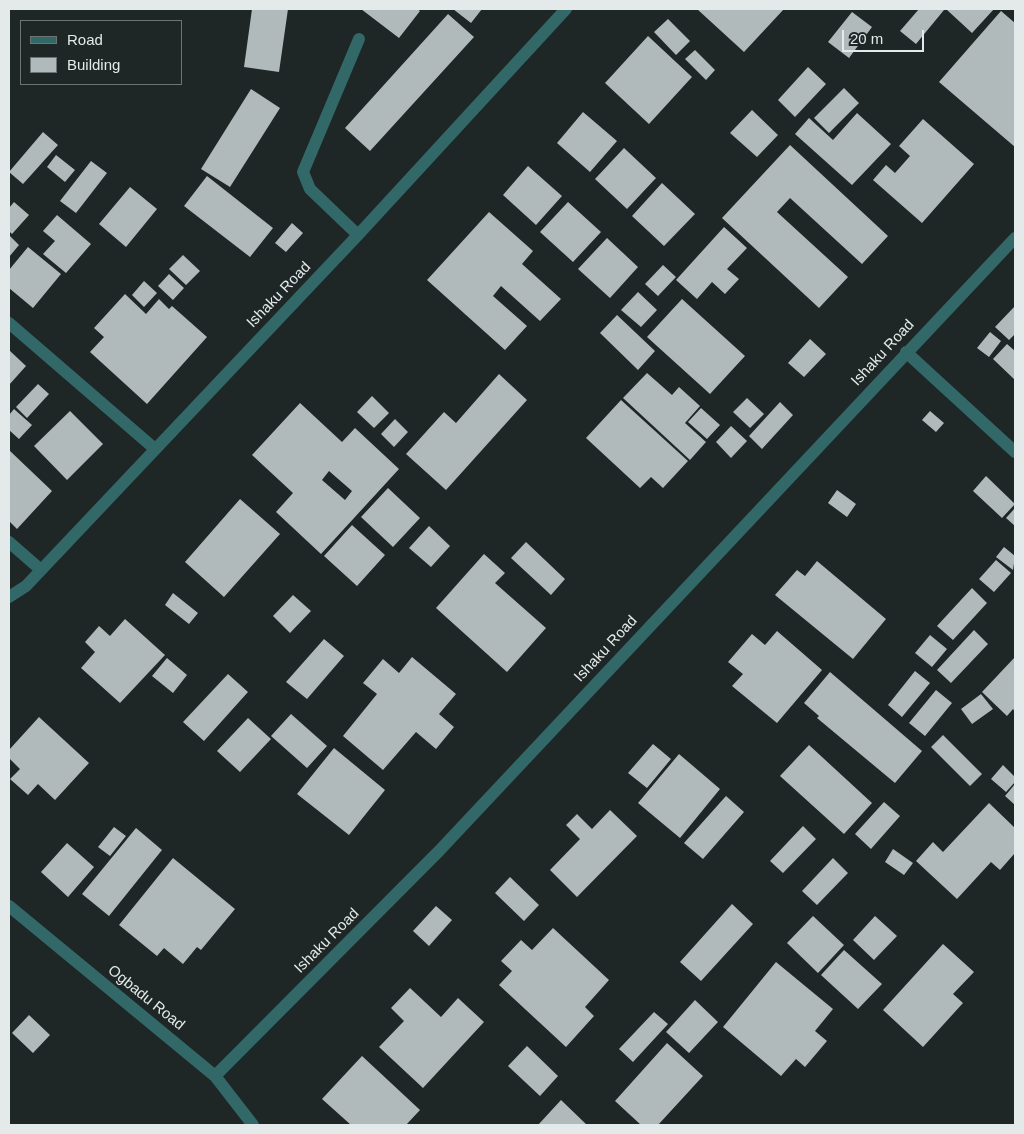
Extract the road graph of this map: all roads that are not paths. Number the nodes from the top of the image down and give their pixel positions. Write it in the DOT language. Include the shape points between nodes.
graph roads {
  1 [pos="566,9"];
  2 [pos="359,38"];
  3 [pos="358,235"];
  4 [pos="1015,238"];
  5 [pos="9,323"];
  6 [pos="906,352"];
  7 [pos="155,449"];
  8 [pos="1015,452"];
  9 [pos="9,542"];
  10 [pos="41,570"];
  11 [pos="9,597"];
  12 [pos="9,906"];
  13 [pos="215,1076"];
  14 [pos="253,1125"];
  1 -- 3 [label="street, Ishaku Road"];
  2 -- 3 [label="street" via="303,172 310,189"];
  3 -- 7 [label="street, Ishaku Road"];
  4 -- 6 [label="street, Ishaku Road"];
  5 -- 7 [label="street"];
  6 -- 8 [label="street"];
  6 -- 13 [label="street, Ishaku Road" via="439,851"];
  7 -- 10 [label="street, Ishaku Road"];
  9 -- 10 [label="street"];
  10 -- 11 [label="street, Ishaku Road" via="26,586"];
  12 -- 13 [label="street, Ogbadu Road"];
  13 -- 14 [label="street, Ogbadu Road"];
}
